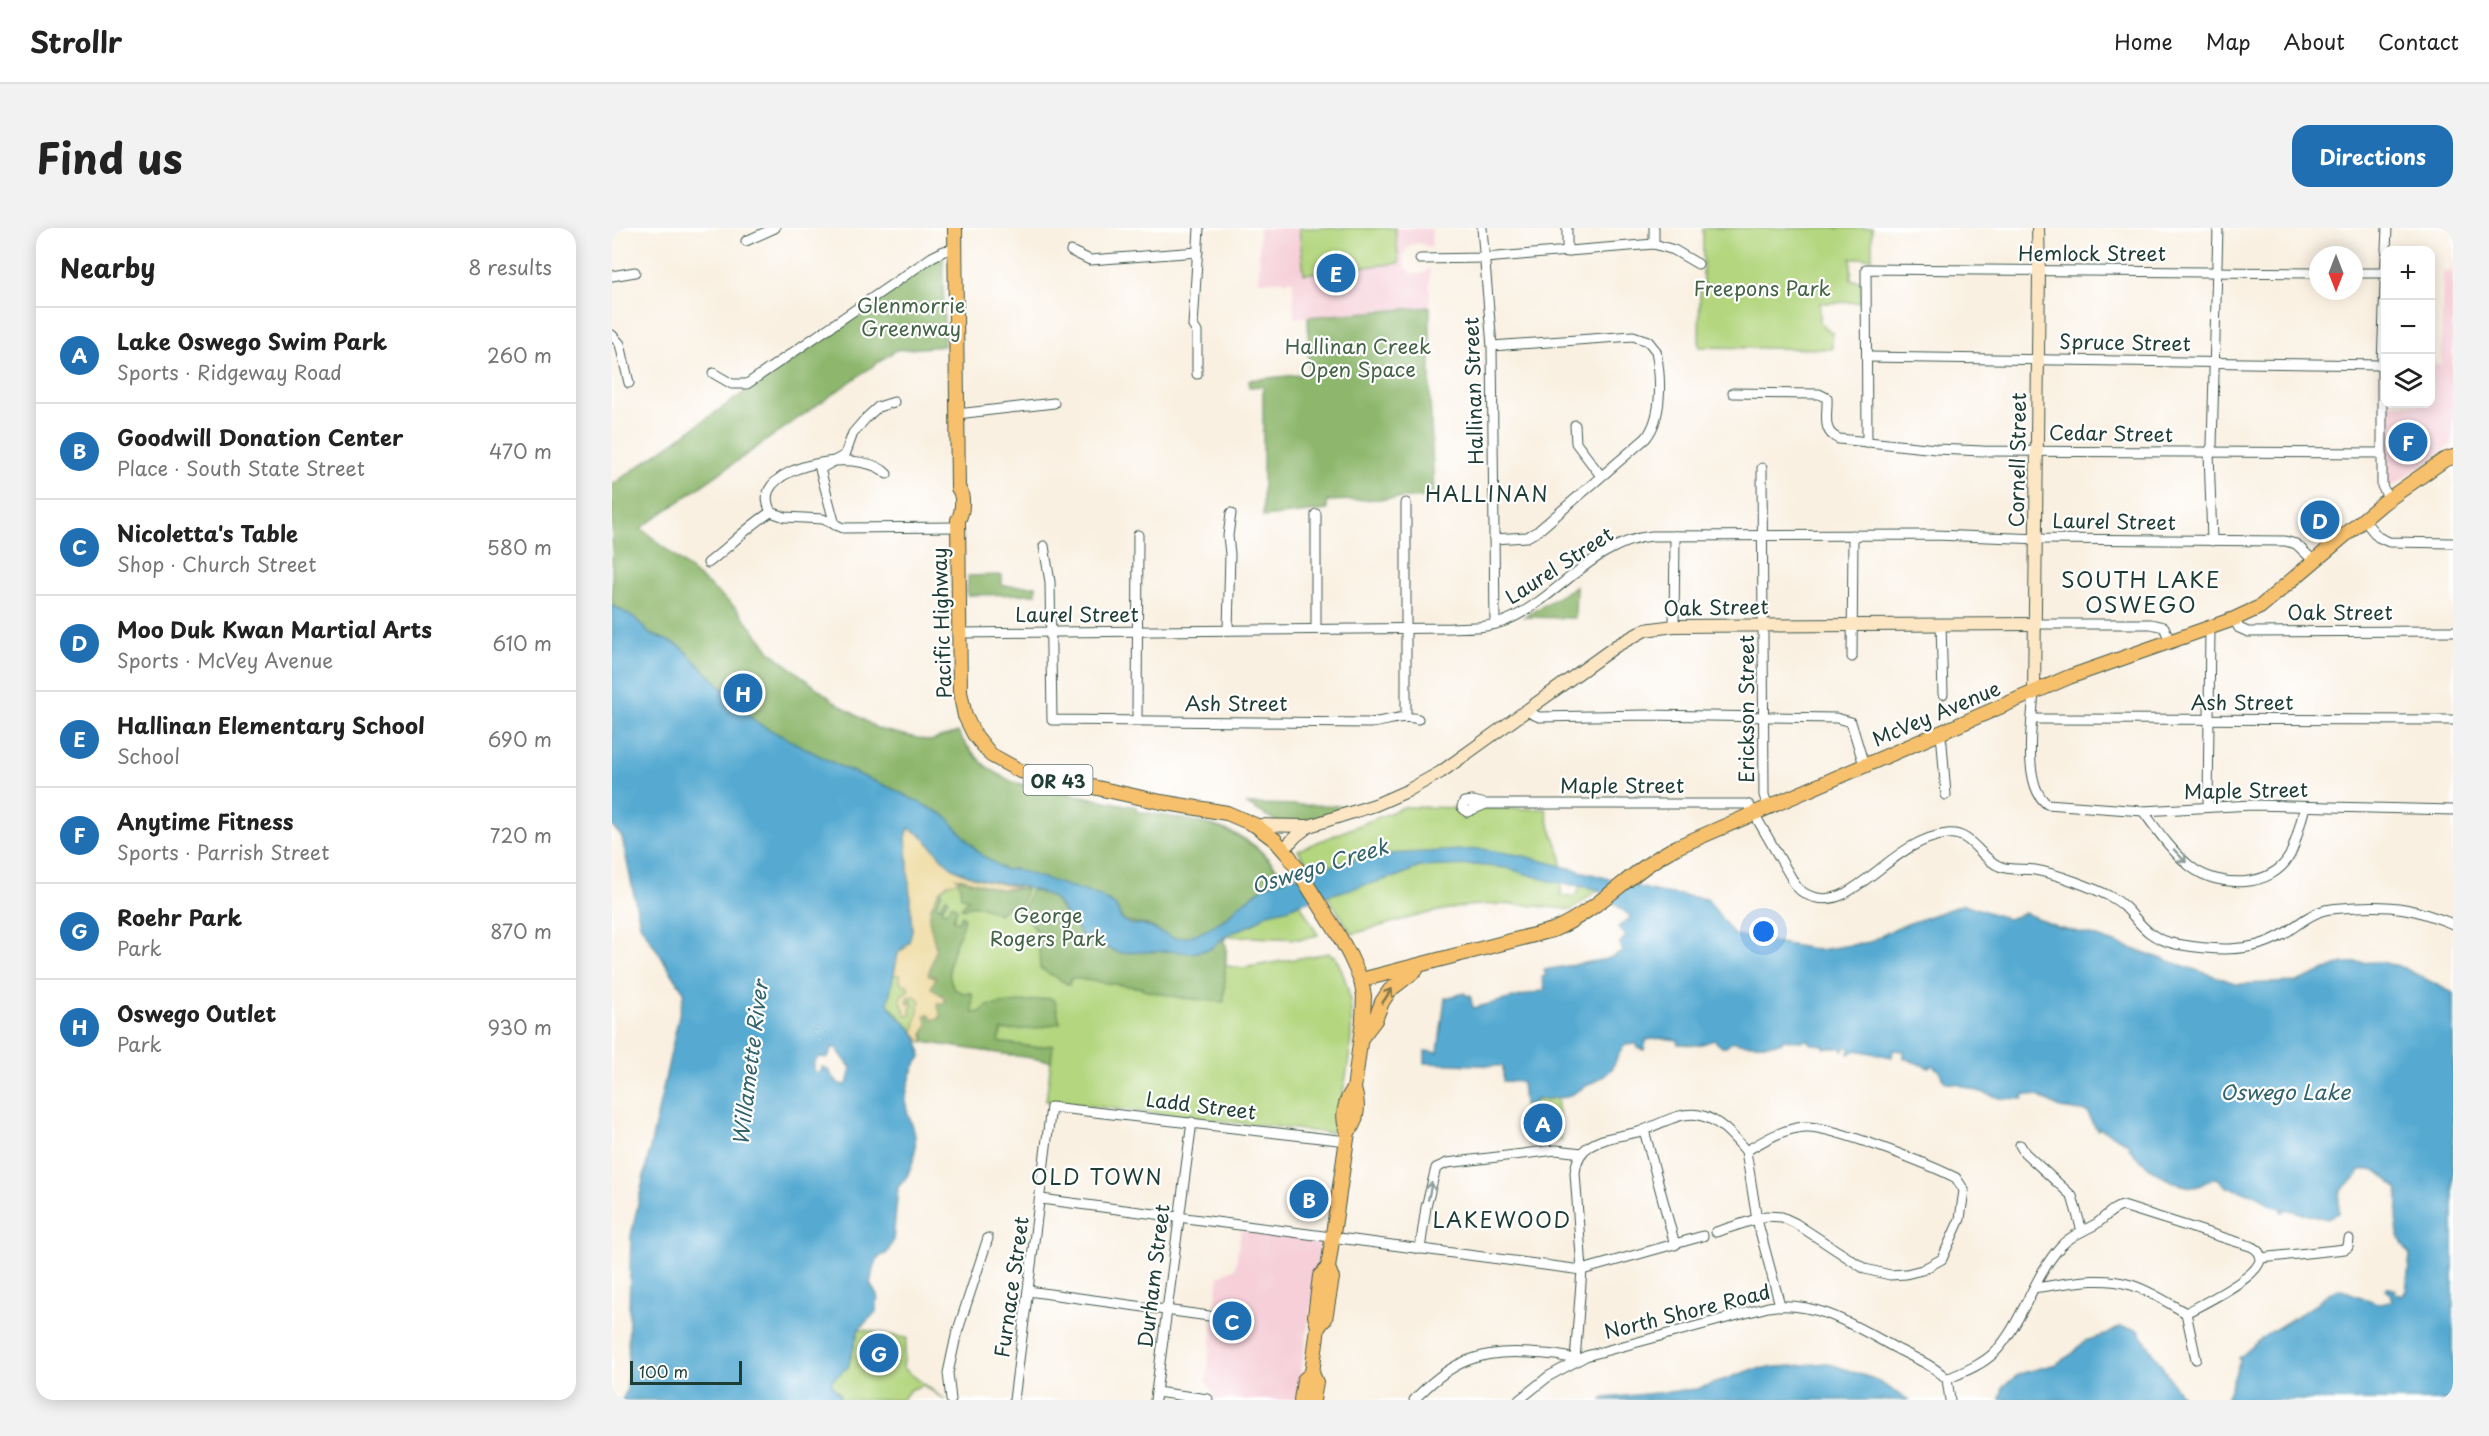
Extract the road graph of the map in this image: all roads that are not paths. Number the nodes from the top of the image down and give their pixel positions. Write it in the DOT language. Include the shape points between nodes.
graph roads {
  1 [pos="775,228"];
  2 [pos="955,228"];
  3 [pos="1199,228"];
  4 [pos="1482,228"];
  5 [pos="1567,228"];
  6 [pos="1654,228"];
  7 [pos="2038,228"];
  8 [pos="2218,228"];
  9 [pos="2388,228"];
  10 [pos="746,241"];
  11 [pos="1654,244"];
  12 [pos="2386,246"];
  13 [pos="955,249"];
  14 [pos="1071,251"];
  15 [pos="1198,252"];
  16 [pos="1567,252"];
  17 [pos="1485,258"];
  18 [pos="1420,259"];
  19 [pos="1698,264"];
  20 [pos="2039,271"];
  21 [pos="635,272"];
  22 [pos="2217,272"];
  23 [pos="2309,273"];
  24 [pos="2363,273"];
  25 [pos="2381,273"];
  26 [pos="612,276"];
  27 [pos="2383,300"];
  28 [pos="612,335"];
  29 [pos="1492,346"];
  30 [pos="2382,354"];
  31 [pos="1868,357"];
  32 [pos="2038,359"];
  33 [pos="2215,362"];
  34 [pos="2381,365"];
  35 [pos="713,373"];
  36 [pos="1197,374"];
  37 [pos="629,383"];
  38 [pos="1733,393"];
  39 [pos="894,402"];
  40 [pos="1054,404"];
  41 [pos="2382,408"];
  42 [pos="957,414"];
  43 [pos="1575,425"];
  44 [pos="1868,442"];
  45 [pos="2453,448"];
  46 [pos="2037,451"];
  47 [pos="2209,452"];
  48 [pos="2382,453"];
  49 [pos="2449,459"];
  50 [pos="836,461"];
  51 [pos="1762,468"];
  52 [pos="886,474"];
  53 [pos="1601,476"];
  54 [pos="2389,499"];
  55 [pos="1406,503"];
  56 [pos="771,512"];
  57 [pos="1231,513"];
  58 [pos="1316,514"];
  59 [pos="2363,519"];
  60 [pos="958,523"];
  61 [pos="835,525"];
  62 [pos="1138,535"];
  63 [pos="1853,535"];
  64 [pos="1675,536"];
  65 [pos="1763,536"];
  66 [pos="2035,538"];
  67 [pos="1494,539"];
  68 [pos="2212,541"];
  69 [pos="2453,543"];
  70 [pos="1044,546"];
  71 [pos="2315,562"];
  72 [pos="708,563"];
  73 [pos="2234,620"];
  74 [pos="1495,624"];
  75 [pos="1941,624"];
  76 [pos="2034,624"];
  77 [pos="1853,625"];
  78 [pos="1674,626"];
  79 [pos="1763,626"];
  80 [pos="1406,628"];
  81 [pos="2210,628"];
  82 [pos="1316,629"];
  83 [pos="1228,630"];
  84 [pos="1137,631"];
  85 [pos="2453,631"];
  86 [pos="1049,632"];
  87 [pos="959,633"];
  88 [pos="2170,641"];
  89 [pos="1852,657"];
  90 [pos="2034,692"];
  91 [pos="1943,694"];
  92 [pos="1526,711"];
  93 [pos="1406,715"];
  94 [pos="1764,717"];
  95 [pos="1418,719"];
  96 [pos="2032,719"];
  97 [pos="1137,720"];
  98 [pos="2453,720"];
  99 [pos="2210,721"];
  100 [pos="1940,733"];
  101 [pos="1864,765"];
  102 [pos="1946,795"];
  103 [pos="1486,804"];
  104 [pos="1768,807"];
  105 [pos="2208,807"];
  106 [pos="2304,807"];
  107 [pos="2453,810"];
  108 [pos="2143,811"];
  109 [pos="1754,813"];
  110 [pos="1255,825"];
  111 [pos="1309,826"];
  112 [pos="1287,853"];
  113 [pos="2453,924"];
  114 [pos="1422,965"];
  115 [pos="1361,980"];
  116 [pos="1362,1036"];
  117 [pos="1051,1107"];
  118 [pos="1192,1122"];
  119 [pos="1644,1130"];
  120 [pos="1348,1137"];
  121 [pos="2020,1145"];
  122 [pos="1746,1151"];
  123 [pos="1582,1153"];
  124 [pos="1041,1199"];
  125 [pos="1178,1217"];
  126 [pos="1757,1220"];
  127 [pos="2082,1231"];
  128 [pos="1716,1232"];
  129 [pos="1333,1236"];
  130 [pos="1703,1236"];
  131 [pos="988,1238"];
  132 [pos="2349,1239"];
  133 [pos="1675,1245"];
  134 [pos="1420,1249"];
  135 [pos="2261,1258"];
  136 [pos="1582,1270"];
  137 [pos="2034,1288"];
  138 [pos="1029,1291"];
  139 [pos="1780,1305"];
  140 [pos="1166,1309"];
  141 [pos="2186,1313"];
  142 [pos="1209,1316"];
  143 [pos="2196,1359"];
  144 [pos="1575,1360"];
  145 [pos="1312,1373"];
  146 [pos="1947,1379"];
  147 [pos="1155,1396"];
  148 [pos="1208,1399"];
  149 [pos="951,1400"];
  150 [pos="1014,1400"];
  151 [pos="1301,1400"];
  152 [pos="1313,1400"];
  153 [pos="1414,1400"];
  154 [pos="1520,1400"];
  155 [pos="1950,1400"];
  1 -- 10 [label="street"];
  2 -- 13 [label="main road, Pacific Highway / OR 43"];
  3 -- 15 [label="street"];
  4 -- 17 [label="street, Hallinan Street"];
  5 -- 16 [label="street"];
  6 -- 11 [label="street"];
  7 -- 20 [label="street, Cornell Street"];
  8 -- 22 [label="street"];
  9 -- 12 [label="street"];
  11 -- 16 [label="street"];
  11 -- 19 [label="street"];
  13 -- 35 [label="street" via="932,257 747,384 732,384"];
  13 -- 42 [label="main road, Pacific Highway / OR 43"];
  14 -- 15 [label="street" via="1090,260"];
  15 -- 36 [label="street" via="1192,326 1197,332"];
  16 -- 17 [label="street"];
  17 -- 18 [label="street"];
  17 -- 29 [label="street, Hallinan Street"];
  20 -- 22 [label="street, Hemlock Street"];
  20 -- 31 [label="street, Hemlock Street" via="1866,269"];
  20 -- 32 [label="street, Cornell Street"];
  21 -- 26 [label="street"];
  22 -- 23 [label="street, Hemlock Street"];
  22 -- 33 [label="street"];
  24 -- 25 [label="street"];
  27 -- 30 [label="street"];
  28 -- 37 [label="street" via="620,345"];
  29 -- 53 [label="street" via="1633,336 1652,345 1657,358 1656,422 1646,438"];
  29 -- 67 [label="street, Hallinan Street"];
  31 -- 32 [label="street, Spruce Street"];
  31 -- 44 [label="street"];
  32 -- 33 [label="street, Spruce Street"];
  32 -- 46 [label="street, Cornell Street"];
  33 -- 34 [label="street, Spruce Street"];
  33 -- 47 [label="street"];
  38 -- 44 [label="street, Cedar Street" via="1820,394 1827,398 1828,433 1839,439"];
  39 -- 50 [label="street" via="878,407 866,417 853,433 846,453"];
  40 -- 42 [label="street"];
  41 -- 48 [label="street"];
  42 -- 60 [label="main road, Pacific Highway / OR 43" via="958,488 954,492 954,516"];
  43 -- 53 [label="street" via="1576,443"];
  44 -- 46 [label="street, Cedar Street" via="1936,449"];
  45 -- 49 [label="main road, McVey Avenue"];
  46 -- 47 [label="street, Cedar Street"];
  46 -- 66 [label="street, Cornell Street"];
  47 -- 48 [label="street, Cedar Street"];
  47 -- 68 [label="street"];
  48 -- 54 [label="street" via="2382,486"];
  49 -- 54 [label="main road, McVey Avenue"];
  50 -- 52 [label="street" via="879,466"];
  50 -- 56 [label="street" via="795,471 773,485 767,495"];
  50 -- 61 [label="street" via="819,472"];
  51 -- 65 [label="street, Erickson Street"];
  53 -- 67 [label="street" via="1538,531 1527,537"];
  54 -- 59 [label="main road, McVey Avenue"];
  55 -- 80 [label="street"];
  56 -- 61 [label="street" via="785,517 823,519"];
  56 -- 72 [label="street"];
  57 -- 83 [label="street"];
  58 -- 82 [label="street"];
  59 -- 69 [label="street" via="2378,537 2389,542"];
  59 -- 71 [label="main road, McVey Avenue"];
  60 -- 61 [label="street" via="843,528"];
  60 -- 87 [label="main road, Pacific Highway / OR 43"];
  62 -- 84 [label="street"];
  63 -- 65 [label="street, Laurel Street"];
  63 -- 66 [label="street, Laurel Street"];
  63 -- 77 [label="street"];
  64 -- 65 [label="street, Laurel Street"];
  64 -- 74 [label="street, Laurel Street" via="1644,536 1623,543 1584,566 1523,612"];
  64 -- 78 [label="street"];
  65 -- 79 [label="street, Erickson Street"];
  66 -- 68 [label="street, Laurel Street"];
  66 -- 76 [label="street, Cornell Street"];
  67 -- 74 [label="street, Hallinan Street"];
  68 -- 71 [label="street, Laurel Street" via="2291,542"];
  70 -- 86 [label="street" via="1050,582"];
  71 -- 73 [label="main road, McVey Avenue" via="2269,601"];
  73 -- 81 [label="main road, McVey Avenue"];
  73 -- 85 [label="street, Oak Street" via="2248,632"];
  74 -- 80 [label="street, Laurel Street"];
  75 -- 76 [label="street, Oak Street"];
  75 -- 77 [label="street, Oak Street"];
  75 -- 91 [label="street"];
  76 -- 88 [label="street, Oak Street" via="2158,625 2166,629"];
  76 -- 90 [label="street, Cornell Street"];
  77 -- 79 [label="street, Oak Street"];
  77 -- 89 [label="street"];
  78 -- 79 [label="street, Oak Street"];
  78 -- 92 [label="street, Oak Street" via="1652,628 1631,637"];
  79 -- 94 [label="street, Erickson Street"];
  80 -- 82 [label="street, Laurel Street"];
  80 -- 93 [label="street"];
  81 -- 88 [label="main road, McVey Avenue"];
  81 -- 99 [label="street"];
  82 -- 83 [label="street, Laurel Street"];
  83 -- 84 [label="street, Laurel Street"];
  84 -- 86 [label="street, Laurel Street"];
  84 -- 97 [label="street"];
  86 -- 87 [label="street, Laurel Street"];
  86 -- 97 [label="street, Ash Street" via="1052,720"];
  87 -- 110 [label="main road, Pacific Highway / OR 43" via="960,692 965,716 982,745 1002,763 1034,775 1214,810"];
  88 -- 90 [label="main road, McVey Avenue"];
  90 -- 96 [label="street"];
  90 -- 100 [label="main road, McVey Avenue"];
  92 -- 94 [label="street" via="1539,717"];
  92 -- 111 [label="street, Oak Street" via="1441,772 1407,791"];
  93 -- 95 [label="street"];
  93 -- 97 [label="street, Ash Street" via="1370,723"];
  94 -- 101 [label="street" via="1836,718 1851,722"];
  94 -- 104 [label="street, Erickson Street" via="1764,795"];
  96 -- 99 [label="street, Ash Street"];
  96 -- 108 [label="street, Maple Street" via="2032,778 2042,800 2055,806"];
  98 -- 99 [label="street, Ash Street"];
  99 -- 105 [label="street"];
  100 -- 101 [label="main road, McVey Avenue"];
  100 -- 102 [label="street"];
  101 -- 104 [label="main road, McVey Avenue"];
  103 -- 109 [label="street, Maple Street" via="1743,803"];
  104 -- 109 [label="main road, McVey Avenue"];
  105 -- 106 [label="street, Maple Street"];
  105 -- 108 [label="street, Maple Street"];
  106 -- 107 [label="street, Maple Street"];
  108 -- 106 [label="street, one-way" via="2200,873 2221,880 2249,881 2267,876 2289,857"];
  109 -- 113 [label="street" via="1796,886 1817,898 1842,895 1912,847 1937,836 1955,834 1972,842 1998,866 2036,870 2112,897 2152,935 2174,943 2212,949 2253,947 2269,942 2319,912 2338,908 2404,907"];
  109 -- 114 [label="main road, McVey Avenue" via="1668,851 1573,920 1553,930"];
  110 -- 111 [label="street, Oak Street"];
  110 -- 112 [label="main road, Pacific Highway / OR 43"];
  111 -- 112 [label="street, Oak Street" via="1296,836"];
  112 -- 115 [label="main road, Pacific Highway / OR 43" via="1338,934"];
  114 -- 115 [label="main road, McVey Avenue"];
  116 -- 114 [label="main road, McVey Avenue, one-way" via="1390,990"];
  115 -- 116 [label="main road, OR 43"];
  116 -- 120 [label="main road, OR 43" via="1354,1089 1347,1097 1344,1124"];
  117 -- 118 [label="street, Ladd Street"];
  117 -- 124 [label="street, Furnace Street"];
  118 -- 120 [label="street, Ladd Street"];
  118 -- 125 [label="street, Durham Street"];
  119 -- 122 [label="street" via="1682,1115 1702,1116 1720,1124"];
  119 -- 123 [label="street" via="1605,1139"];
  119 -- 133 [label="street"];
  120 -- 129 [label="main road, OR 43"];
  121 -- 127 [label="street" via="2072,1196"];
  122 -- 126 [label="street"];
  122 -- 126 [label="street" via="1796,1128 1824,1128 1956,1178 1964,1190 1964,1203 1942,1259 1906,1274 1876,1273 1855,1264 1790,1220 1773,1216"];
  134 -- 123 [label="street, one-way" via="1436,1168 1447,1163 1556,1150"];
  123 -- 136 [label="street" via="1575,1173"];
  124 -- 125 [label="street"];
  124 -- 138 [label="street, Furnace Street"];
  125 -- 129 [label="street"];
  125 -- 140 [label="street, Durham Street"];
  126 -- 128 [label="street"];
  126 -- 139 [label="street"];
  127 -- 135 [label="street" via="2122,1206 2250,1246"];
  127 -- 137 [label="street" via="2060,1247"];
  129 -- 134 [label="street"];
  129 -- 145 [label="main road, OR 43" via="1328,1268 1332,1278 1325,1318 1318,1327"];
  130 -- 133 [label="street"];
  131 -- 149 [label="street" via="956,1336 948,1373"];
  132 -- 135 [label="street" via="2345,1249"];
  133 -- 136 [label="street"];
  134 -- 136 [label="street"];
  135 -- 141 [label="street" via="2249,1276"];
  136 -- 144 [label="street"];
  137 -- 141 [label="street" via="2117,1281 2144,1290"];
  137 -- 146 [label="street" via="1994,1353"];
  138 -- 140 [label="street"];
  138 -- 150 [label="street, Furnace Street"];
  139 -- 144 [label="street, North Shore Road"];
  139 -- 146 [label="street, North Shore Road" via="1800,1306 1840,1318"];
  140 -- 142 [label="street"];
  140 -- 147 [label="street, Durham Street"];
  141 -- 143 [label="street"];
  144 -- 153 [label="street" via="1511,1351 1484,1354 1448,1369"];
  144 -- 154 [label="street, North Shore Road"];
  145 -- 151 [label="main road, OR 43" via="1304,1380"];
  145 -- 152 [label="main road, OR 43" via="1316,1382"];
  146 -- 155 [label="street"];
  147 -- 148 [label="street"];
}
